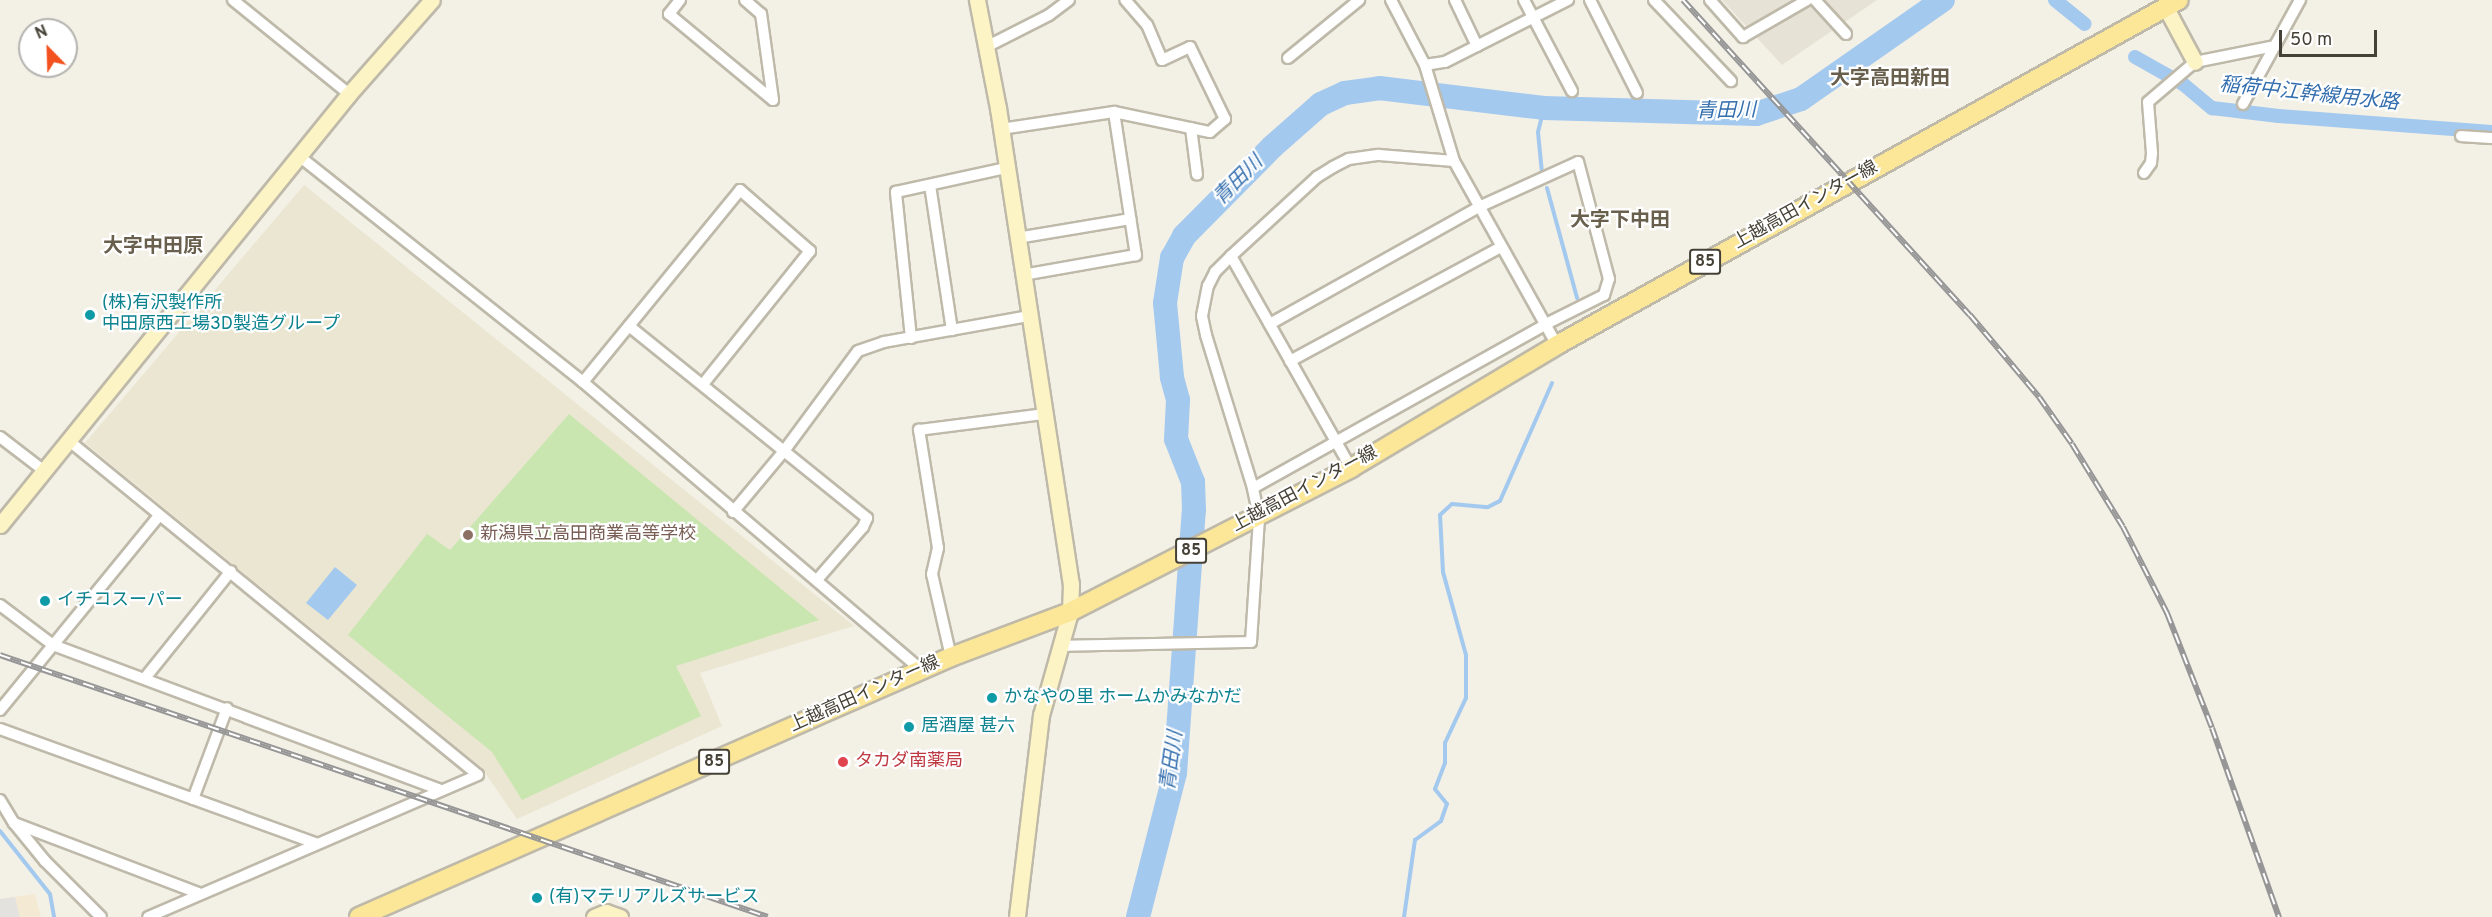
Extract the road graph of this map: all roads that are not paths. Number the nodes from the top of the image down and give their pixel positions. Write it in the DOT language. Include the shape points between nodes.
graph roads {
  1 [pos="233,0"];
  2 [pos="432,0"];
  3 [pos="680,0"];
  4 [pos="744,0"];
  5 [pos="977,0"];
  6 [pos="1069,0"];
  7 [pos="1125,0"];
  8 [pos="1359,0"];
  9 [pos="1391,0"];
  10 [pos="1455,0"];
  11 [pos="1524,0"];
  12 [pos="1568,0"];
  13 [pos="1590,0"];
  14 [pos="1654,0"];
  15 [pos="1710,0"];
  16 [pos="1807,0"];
  17 [pos="1815,0"];
  18 [pos="2300,0"];
  19 [pos="2168,3"];
  20 [pos="1533,18"];
  21 [pos="1846,34"];
  22 [pos="988,46"];
  23 [pos="1477,46"];
  24 [pos="2275,46"];
  25 [pos="1288,58"];
  26 [pos="2195,62"];
  27 [pos="1425,65"];
  28 [pos="1731,81"];
  29 [pos="1572,91"];
  30 [pos="1637,93"];
  31 [pos="349,94"];
  32 [pos="2243,104"];
  33 [pos="1114,112"];
  34 [pos="1191,128"];
  35 [pos="1001,129"];
  36 [pos="2461,136"];
  37 [pos="2492,138"];
  38 [pos="299,156"];
  39 [pos="1454,161"];
  40 [pos="1006,168"];
  41 [pos="2144,173"];
  42 [pos="1197,175"];
  43 [pos="930,185"];
  44 [pos="1479,207"];
  45 [pos="1130,219"];
  46 [pos="1017,238"];
  47 [pos="1502,247"];
  48 [pos="1231,256"];
  49 [pos="1023,275"];
  50 [pos="1029,316"];
  51 [pos="1270,324"];
  52 [pos="1546,324"];
  53 [pos="629,326"];
  54 [pos="952,330"];
  55 [pos="910,338"];
  56 [pos="1557,345"];
  57 [pos="1290,361"];
  58 [pos="583,382"];
  59 [pos="703,384"];
  60 [pos="1044,414"];
  61 [pos="0,437"];
  62 [pos="68,440"];
  63 [pos="1336,441"];
  64 [pos="784,451"];
  65 [pos="1350,468"];
  66 [pos="43,470"];
  67 [pos="1253,488"];
  68 [pos="733,512"];
  69 [pos="159,516"];
  70 [pos="1258,517"];
  71 [pos="0,525"];
  72 [pos="231,571"];
  73 [pos="817,580"];
  74 [pos="0,604"];
  75 [pos="1070,612"];
  76 [pos="53,645"];
  77 [pos="1059,646"];
  78 [pos="951,657"];
  79 [pos="922,670"];
  80 [pos="145,678"];
  81 [pos="227,708"];
  82 [pos="0,710"];
  83 [pos="0,729"];
  84 [pos="441,790"];
  85 [pos="193,799"];
  86 [pos="0,800"];
  87 [pos="14,824"];
  88 [pos="315,843"];
  89 [pos="198,893"];
  90 [pos="101,917"];
  91 [pos="148,917"];
  92 [pos="359,917"];
  93 [pos="594,917"];
  94 [pos="620,917"];
  95 [pos="1017,917"];
  1 -- 31 [label="street"];
  2 -- 31 [label="street"];
  3 -- 4 [label="street" via="669,14 773,100 761,14"];
  5 -- 22 [label="street"];
  6 -- 22 [label="street" via="1049,15"];
  7 -- 34 [label="street" via="1147,26 1162,60 1190,47 1225,119 1210,132"];
  8 -- 25 [label="street"];
  9 -- 27 [label="street"];
  10 -- 23 [label="street"];
  11 -- 20 [label="street"];
  12 -- 20 [label="street"];
  13 -- 30 [label="street"];
  14 -- 28 [label="street"];
  15 -- 16 [label="street" via="1743,37"];
  17 -- 21 [label="street"];
  18 -- 24 [label="street"];
  19 -- 26 [label="street"];
  19 -- 56 [label="main road, 上越高田インター線 / 85"];
  20 -- 23 [label="street"];
  20 -- 29 [label="street"];
  22 -- 35 [label="street"];
  23 -- 27 [label="street" via="1445,62"];
  24 -- 26 [label="street"];
  24 -- 32 [label="street"];
  26 -- 41 [label="street" via="2148,102 2152,153 2151,164"];
  27 -- 39 [label="street"];
  31 -- 38 [label="street"];
  33 -- 34 [label="street"];
  33 -- 35 [label="street"];
  33 -- 45 [label="street"];
  34 -- 42 [label="street"];
  35 -- 40 [label="street"];
  36 -- 37 [label="street"];
  38 -- 58 [label="street"];
  38 -- 62 [label="street"];
  39 -- 44 [label="street"];
  39 -- 48 [label="street" via="1379,155 1349,159 1317,177"];
  40 -- 43 [label="street"];
  40 -- 46 [label="street"];
  43 -- 54 [label="street"];
  43 -- 55 [label="street" via="896,192"];
  44 -- 47 [label="street"];
  44 -- 51 [label="street"];
  44 -- 52 [label="street" via="1578,162 1609,279 1604,295"];
  45 -- 46 [label="street"];
  45 -- 49 [label="street" via="1136,255"];
  46 -- 49 [label="street"];
  47 -- 52 [label="street"];
  47 -- 57 [label="street"];
  48 -- 51 [label="street"];
  48 -- 67 [label="street" via="1208,286 1202,316"];
  49 -- 50 [label="street"];
  50 -- 54 [label="street"];
  50 -- 60 [label="street"];
  51 -- 57 [label="street"];
  52 -- 56 [label="street"];
  52 -- 63 [label="street"];
  53 -- 58 [label="street"];
  53 -- 59 [label="street"];
  53 -- 59 [label="street" via="740,190 810,250"];
  54 -- 55 [label="street"];
  55 -- 64 [label="street" via="858,351"];
  56 -- 65 [label="main road, 上越高田インター線 / 85"];
  57 -- 63 [label="street"];
  58 -- 68 [label="street"];
  59 -- 64 [label="street"];
  60 -- 75 [label="street" via="1068,563"];
  60 -- 78 [label="street" via="919,430 938,548 932,574"];
  61 -- 66 [label="street"];
  62 -- 66 [label="street"];
  62 -- 69 [label="street"];
  63 -- 65 [label="street"];
  63 -- 67 [label="street"];
  64 -- 68 [label="street"];
  64 -- 73 [label="street" via="867,518"];
  65 -- 70 [label="main road, 上越高田インター線 / 85"];
  66 -- 71 [label="street"];
  67 -- 70 [label="street"];
  68 -- 73 [label="street"];
  69 -- 72 [label="street"];
  69 -- 76 [label="street"];
  70 -- 75 [label="main road, 上越高田インター線 / 85"];
  70 -- 77 [label="street" via="1251,642"];
  72 -- 80 [label="street"];
  72 -- 84 [label="street" via="478,775"];
  73 -- 79 [label="street"];
  74 -- 76 [label="street"];
  75 -- 77 [label="street"];
  75 -- 78 [label="main road, 上越高田インター線 / 85"];
  76 -- 80 [label="street"];
  76 -- 82 [label="street"];
  77 -- 95 [label="street" via="1041,715"];
  78 -- 79 [label="main road, 上越高田インター線 / 85"];
  79 -- 92 [label="main road, 上越高田インター線 / 85"];
  80 -- 81 [label="street"];
  81 -- 84 [label="street"];
  81 -- 85 [label="street"];
  83 -- 85 [label="street"];
  84 -- 88 [label="street"];
  85 -- 88 [label="street"];
  86 -- 87 [label="street"];
  87 -- 89 [label="street"];
  87 -- 90 [label="street"];
  88 -- 89 [label="street"];
  89 -- 91 [label="street"];
  93 -- 94 [label="street" via="606,912"];
}
